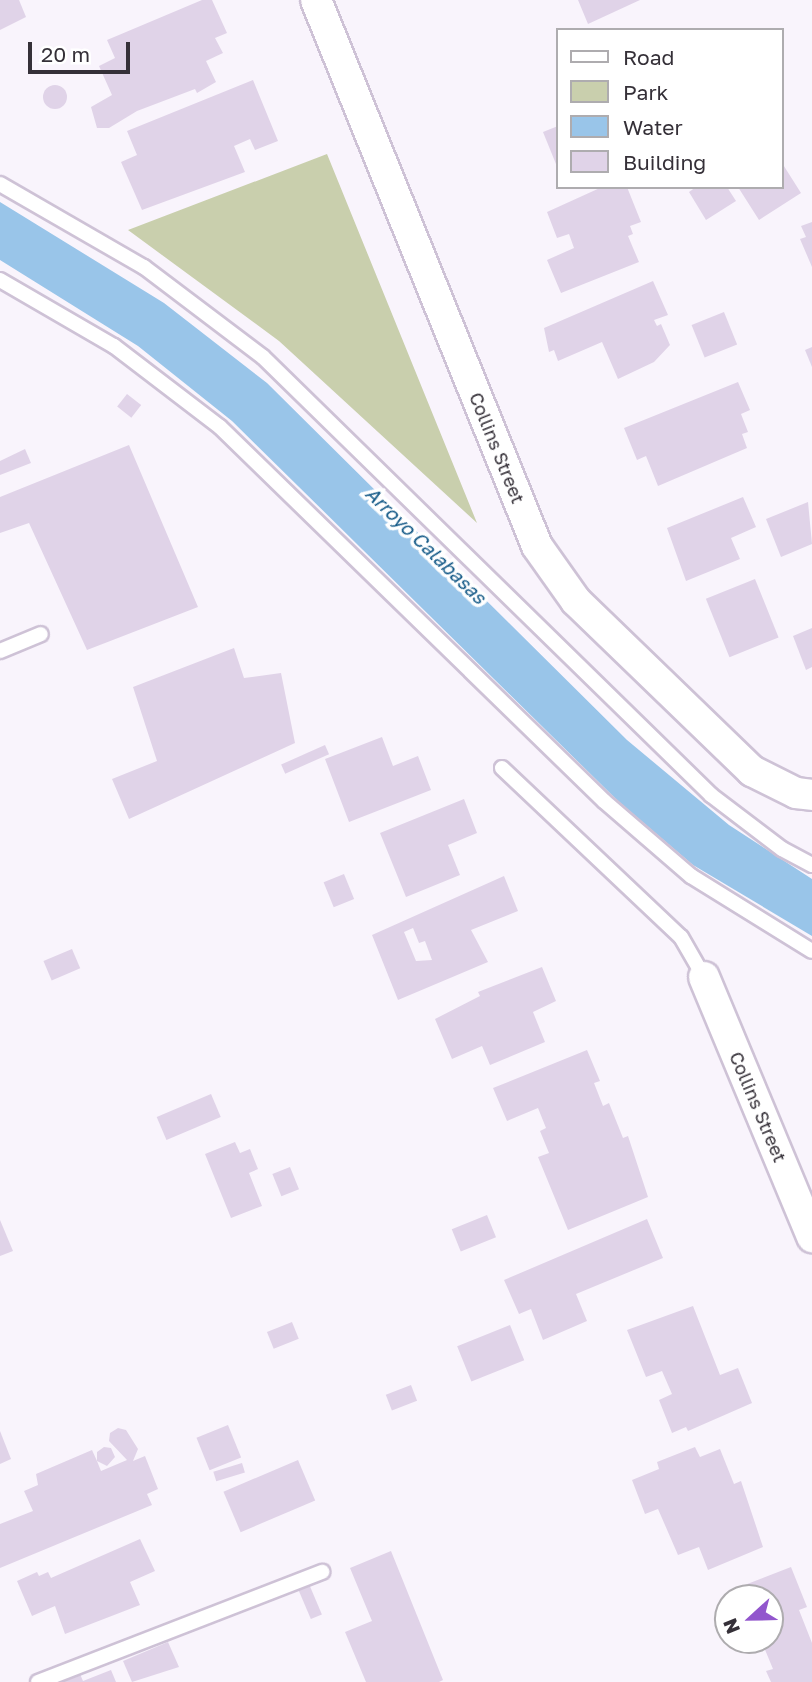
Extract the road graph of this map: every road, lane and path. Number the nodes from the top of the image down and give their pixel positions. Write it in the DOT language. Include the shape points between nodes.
graph roads {
  1 [pos="316,0"];
  2 [pos="0,184"];
  3 [pos="0,280"];
  4 [pos="41,634"];
  5 [pos="0,651"];
  6 [pos="502,768"];
  7 [pos="812,795"];
  8 [pos="812,865"];
  9 [pos="812,951"];
  10 [pos="704,977"];
  11 [pos="812,1237"];
  12 [pos="322,1572"];
  13 [pos="38,1682"];
  1 -- 7 [label="street, Collins Street" via="537,546 576,601 752,771 796,793"];
  2 -- 8 [label="lane" via="144,267 262,357 711,795 782,849"];
  3 -- 9 [label="lane" via="114,346 220,427 604,801 691,876"];
  4 -- 5 [label="lane"];
  6 -- 10 [label="lane" via="681,937"];
  10 -- 11 [label="street, Collins Street"];
  12 -- 13 [label="lane"];
}
